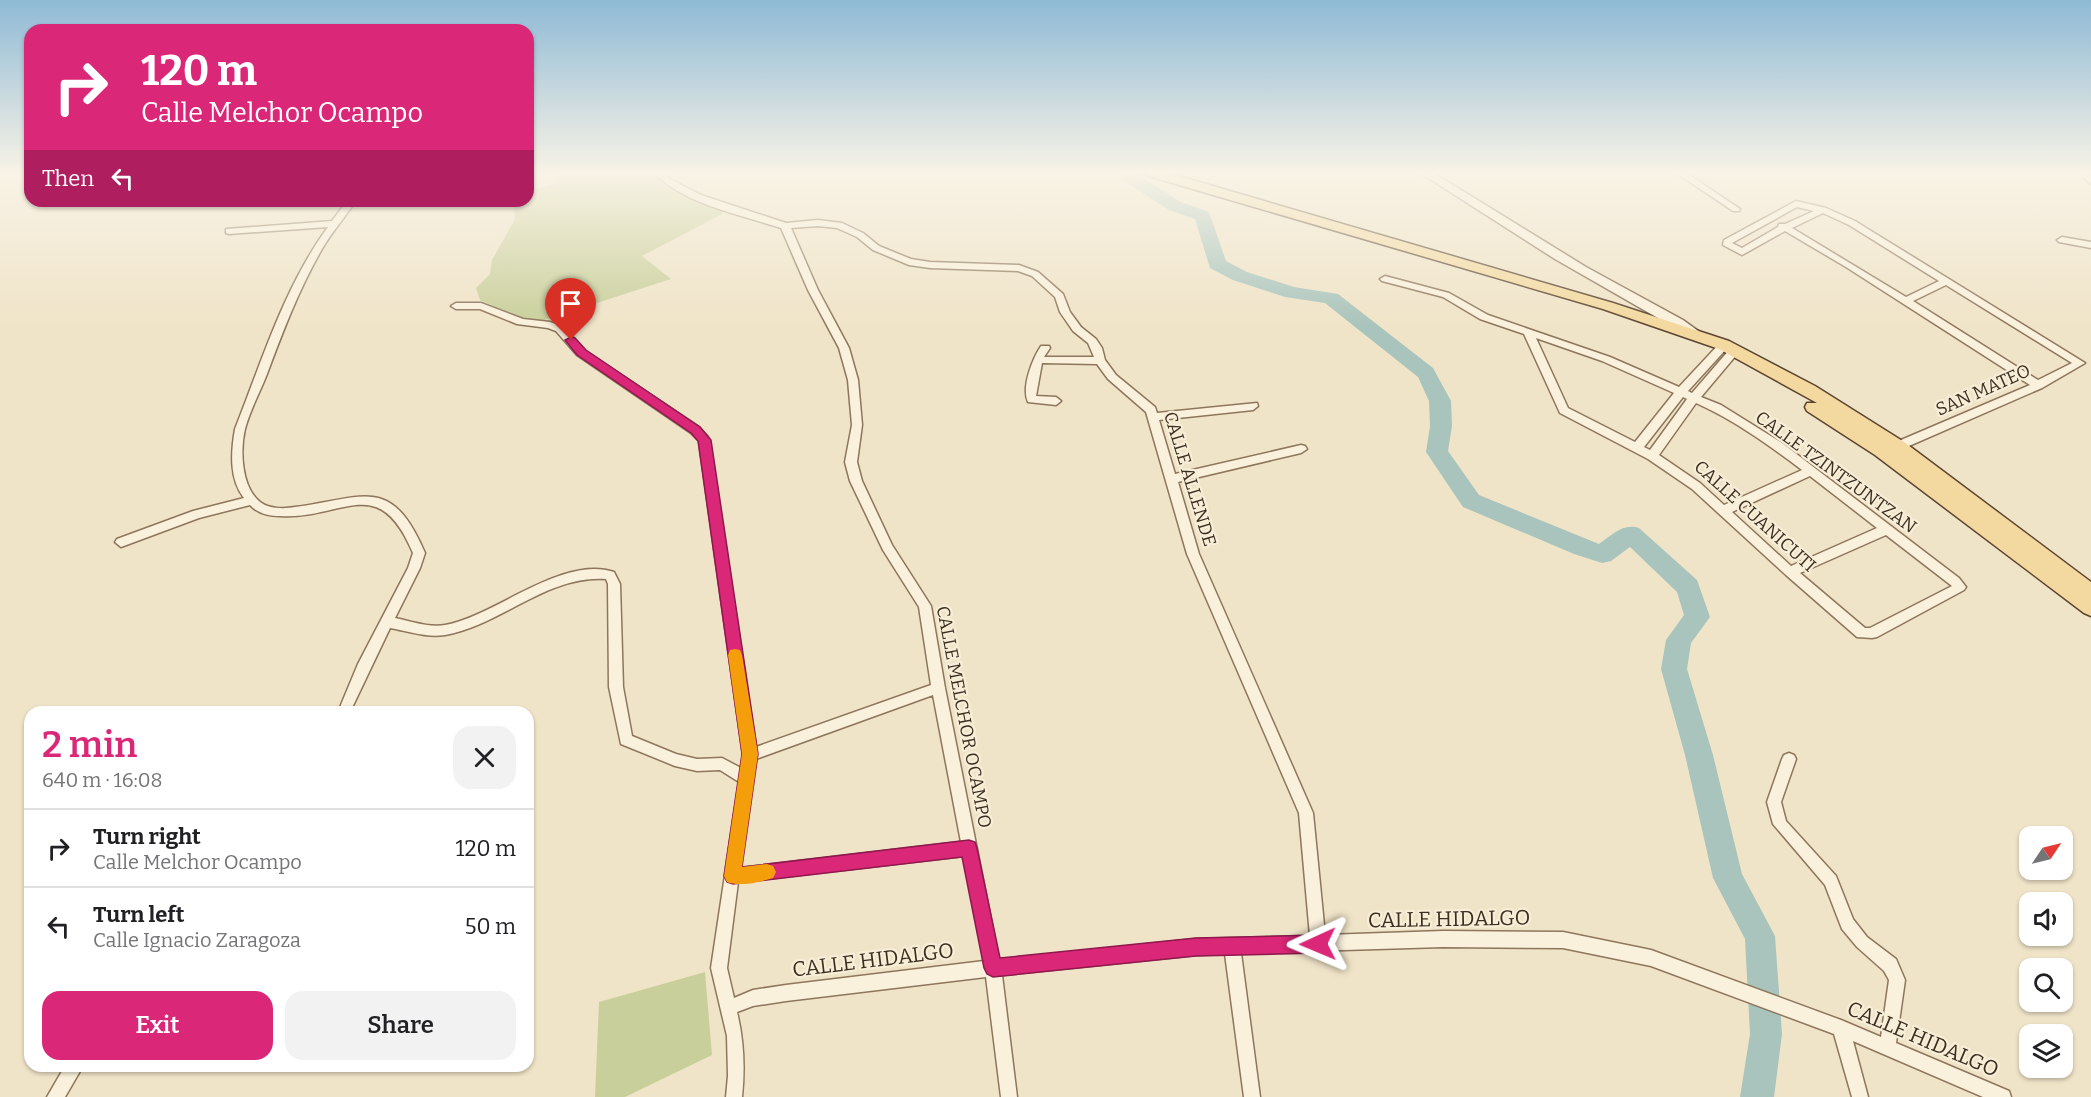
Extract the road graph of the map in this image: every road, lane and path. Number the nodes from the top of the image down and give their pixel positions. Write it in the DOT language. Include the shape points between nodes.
graph roads {
  1 [pos="777,223"];
  2 [pos="816,223"];
  3 [pos="820,223"];
  4 [pos="1327,223"];
  5 [pos="1507,223"];
  6 [pos="1759,223"];
  7 [pos="1778,223"];
  8 [pos="1795,223"];
  9 [pos="1851,223"];
  10 [pos="335,224"];
  11 [pos="785,226"];
  12 [pos="1786,227"];
  13 [pos="229,231"];
  14 [pos="2062,240"];
  15 [pos="2091,246"];
  16 [pos="1385,279"];
  17 [pos="1947,281"];
  18 [pos="1905,301"];
  19 [pos="456,306"];
  20 [pos="1528,332"];
  21 [pos="1718,347"];
  22 [pos="1045,348"];
  23 [pos="1037,360"];
  24 [pos="1100,361"];
  25 [pos="2038,385"];
  26 [pos="1682,392"];
  27 [pos="1694,398"];
  28 [pos="1056,401"];
  29 [pos="1253,406"];
  30 [pos="1153,417"];
  31 [pos="1898,446"];
  32 [pos="1637,448"];
  33 [pos="1301,449"];
  34 [pos="1652,456"];
  35 [pos="1811,471"];
  36 [pos="1171,479"];
  37 [pos="250,501"];
  38 [pos="1722,511"];
  39 [pos="1887,529"];
  40 [pos="122,542"];
  41 [pos="1790,572"];
  42 [pos="2091,592"];
  43 [pos="2091,608"];
  44 [pos="387,622"];
  45 [pos="1862,633"];
  46 [pos="938,688"];
  47 [pos="346,706"];
  48 [pos="750,754"];
  49 [pos="1789,759"];
  50 [pos="746,778"];
  51 [pos="969,848"];
  52 [pos="733,876"];
  53 [pos="1318,944"];
  54 [pos="1232,946"];
  55 [pos="993,968"];
  56 [pos="728,1008"];
  57 [pos="1838,1027"];
  58 [pos="1887,1048"];
  59 [pos="71,1072"];
  60 [pos="55,1097"];
  61 [pos="734,1097"];
  62 [pos="1009,1097"];
  63 [pos="1252,1097"];
  64 [pos="1860,1097"];
  65 [pos="2003,1097"];
  1 -- 11 [label="street"];
  2 -- 11 [label="street, CALLE ALLENDE"];
  3 -- 24 [label="street, CALLE ALLENDE" via="838,225 876,248 909,261 1019,268 1035,274 1060,296 1077,329 1097,348"];
  4 -- 21 [label="main road" via="1608,306"];
  5 -- 21 [label="street"];
  6 -- 12 [label="street" via="1727,242 1729,247 1742,252"];
  7 -- 12 [label="street"];
  8 -- 12 [label="street"];
  9 -- 17 [label="street"];
  10 -- 13 [label="street"];
  10 -- 37 [label="street" via="293,294 240,429 236,451 242,485"];
  11 -- 46 [label="street, CALLE MELCHOR OCAMPO" via="844,348 853,380 853,471 887,547 925,606"];
  12 -- 18 [label="street"];
  14 -- 15 [label="street"];
  16 -- 20 [label="street, CALLE TZINTZUNTZAN" via="1446,295 1484,317"];
  17 -- 18 [label="street"];
  17 -- 25 [label="street, SAN MATEO" via="2080,363"];
  18 -- 25 [label="street"];
  19 -- 48 [label="street" via="481,306 521,322 550,324 561,329 582,352 704,440"];
  20 -- 26 [label="street, CALLE TZINTZUNTZAN" via="1606,359"];
  20 -- 32 [label="street, CALLE CUANICUTI" via="1564,410"];
  21 -- 26 [label="street"];
  21 -- 27 [label="street"];
  21 -- 31 [label="main road" via="1818,395"];
  21 -- 43 [label="main road" via="1843,424"];
  22 -- 23 [label="street"];
  23 -- 24 [label="street"];
  23 -- 28 [label="street" via="1032,399"];
  24 -- 30 [label="street, CALLE ALLENDE" via="1120,384 1143,401"];
  25 -- 31 [label="street, SAN MATEO"];
  26 -- 27 [label="street, CALLE TZINTZUNTZAN"];
  26 -- 32 [label="street"];
  27 -- 34 [label="street"];
  27 -- 35 [label="street, CALLE TZINTZUNTZAN" via="1747,426"];
  29 -- 30 [label="street"];
  30 -- 36 [label="street, CALLE ALLENDE"];
  31 -- 42 [label="main road"];
  32 -- 34 [label="street, CALLE CUANICUTI"];
  33 -- 36 [label="street"];
  34 -- 38 [label="street, CALLE CUANICUTI" via="1696,486"];
  35 -- 38 [label="street"];
  35 -- 39 [label="street, CALLE TZINTZUNTZAN"];
  36 -- 53 [label="street, CALLE ALLENDE" via="1193,554 1306,813"];
  37 -- 40 [label="street" via="197,514"];
  37 -- 44 [label="street" via="271,512 293,512 366,500 382,503 399,515 419,553"];
  38 -- 41 [label="street, CALLE CUANICUTI"];
  39 -- 41 [label="street"];
  39 -- 45 [label="street, CALLE TZINTZUNTZAN" via="1960,586 1872,633"];
  41 -- 45 [label="street, CALLE CUANICUTI"];
  44 -- 47 [label="street"];
  44 -- 50 [label="street" via="443,631 564,581 600,573 609,575 614,584 616,687 626,740 675,760 698,765 722,764"];
  46 -- 48 [label="street"];
  46 -- 51 [label="street, CALLE MELCHOR OCAMPO"];
  48 -- 50 [label="street"];
  49 -- 58 [label="street" via="1774,802 1779,824 1831,881 1847,924 1890,964 1897,980"];
  50 -- 52 [label="street"];
  51 -- 52 [label="street"];
  51 -- 55 [label="street, CALLE MELCHOR OCAMPO"];
  52 -- 56 [label="street" via="719,969"];
  53 -- 54 [label="street, CALLE HIDALGO"];
  53 -- 57 [label="street, CALLE HIDALGO" via="1563,940 1651,958"];
  54 -- 55 [label="street, CALLE HIDALGO"];
  54 -- 63 [label="street"];
  55 -- 56 [label="street, CALLE HIDALGO" via="753,998"];
  55 -- 62 [label="street, CALLE MELCHOR OCAMPO"];
  56 -- 61 [label="street" via="735,1036"];
  57 -- 58 [label="street, CALLE HIDALGO"];
  57 -- 64 [label="street"];
  58 -- 65 [label="street, CALLE HIDALGO"];
  59 -- 60 [label="street"];
}
